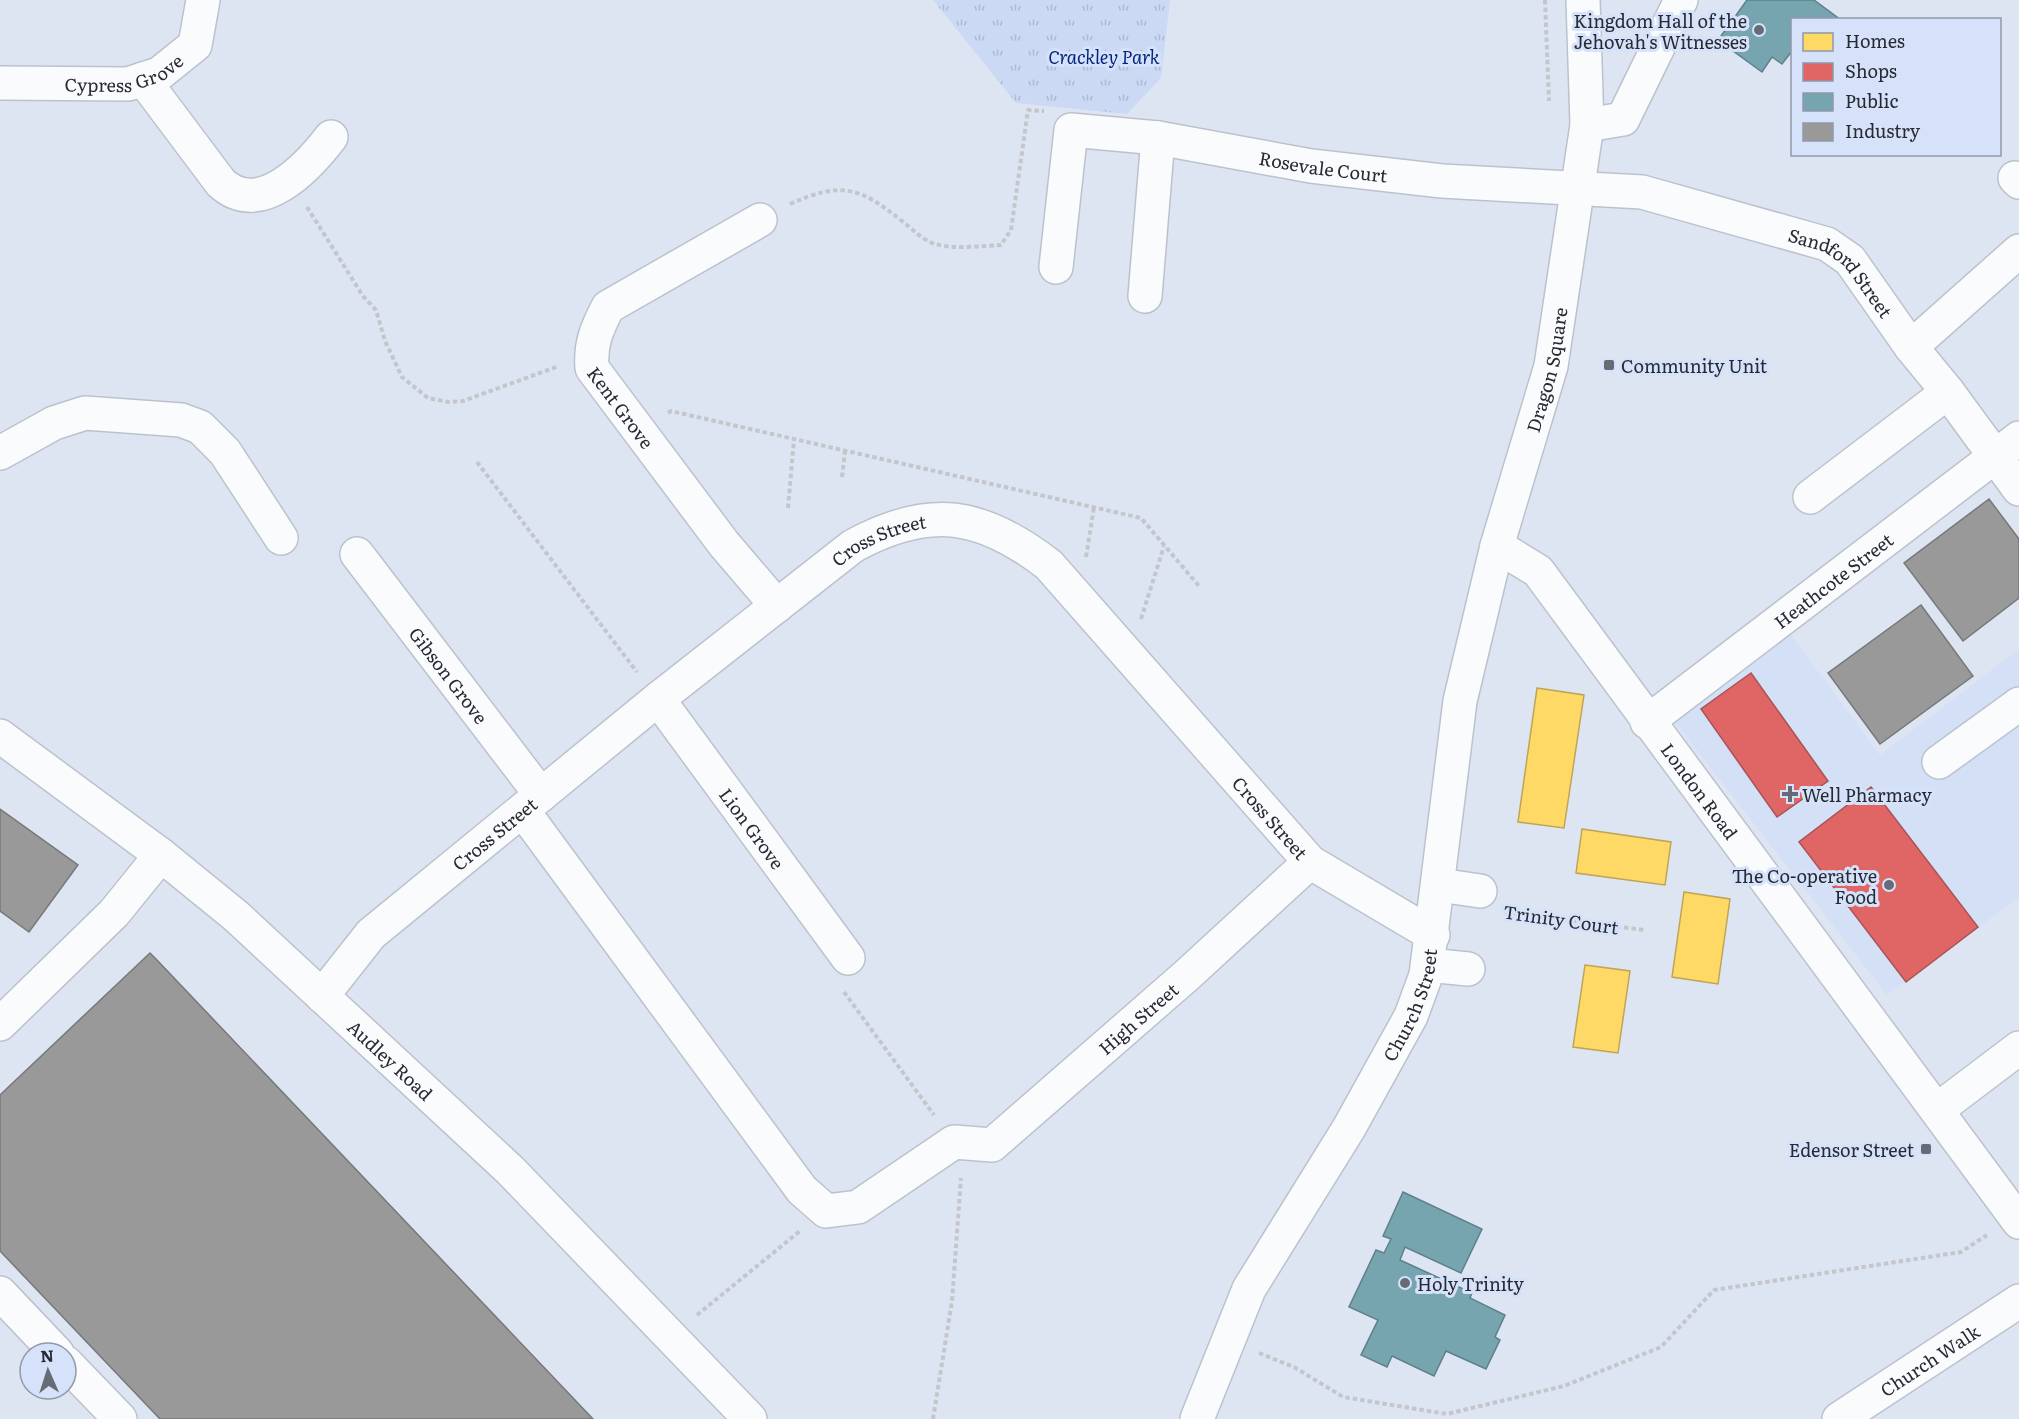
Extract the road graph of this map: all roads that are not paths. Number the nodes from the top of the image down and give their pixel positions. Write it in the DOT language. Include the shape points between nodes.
graph roads {
  1 [pos="203,0"];
  2 [pos="1583,0"];
  3 [pos="1681,0"];
  4 [pos="143,79"];
  5 [pos="0,82"];
  6 [pos="1587,125"];
  7 [pos="331,137"];
  8 [pos="1158,138"];
  9 [pos="1579,188"];
  10 [pos="760,220"];
  11 [pos="2019,251"];
  12 [pos="1056,267"];
  13 [pos="1145,296"];
  14 [pos="1911,347"];
  15 [pos="1948,392"];
  16 [pos="2007,448"];
  17 [pos="0,453"];
  18 [pos="2019,489"];
  19 [pos="1810,497"];
  20 [pos="281,538"];
  21 [pos="1497,546"];
  22 [pos="357,554"];
  23 [pos="777,606"];
  24 [pos="657,699"];
  25 [pos="2019,704"];
  26 [pos="1647,722"];
  27 [pos="0,736"];
  28 [pos="1939,762"];
  29 [pos="532,803"];
  30 [pos="161,855"];
  31 [pos="1310,862"];
  32 [pos="1439,885"];
  33 [pos="1489,901"];
  34 [pos="1431,950"];
  35 [pos="848,958"];
  36 [pos="1468,969"];
  37 [pos="322,996"];
  38 [pos="0,1024"];
  39 [pos="2019,1048"];
  40 [pos="1937,1110"];
  41 [pos="954,1142"];
  42 [pos="2017,1219"];
  43 [pos="0,1293"];
  44 [pos="2019,1301"];
  45 [pos="46,1341"];
  46 [pos="78,1375"];
  47 [pos="120,1419"];
  48 [pos="750,1419"];
  49 [pos="1197,1419"];
  50 [pos="1839,1419"];
  1 -- 4 [label="street, Cypress Grove" via="195,45 159,74"];
  2 -- 6 [label="street, Dragon Square"];
  3 -- 6 [label="street" via="1623,119"];
  4 -- 5 [label="street, Cypress Grove" via="128,84"];
  4 -- 7 [label="street" via="231,192 249,195 273,190 314,158"];
  6 -- 9 [label="street, Dragon Square"];
  8 -- 9 [label="street, Rosevale Court" via="1311,166 1442,181"];
  8 -- 12 [label="street, Rosevale Court" via="1071,129"];
  8 -- 13 [label="street"];
  9 -- 14 [label="street, Sandford Street" via="1642,192 1827,244 1850,260"];
  9 -- 21 [label="street, Dragon Square" via="1551,366"];
  10 -- 23 [label="street, Kent Grove" via="608,307 598,326 591,357 592,368 640,433 724,544"];
  11 -- 14 [label="street"];
  14 -- 15 [label="street, Sandford Street"];
  15 -- 16 [label="street, Sandford Street"];
  15 -- 19 [label="street"];
  16 -- 18 [label="street, Sandford Street"];
  16 -- 26 [label="street, Heathcote Street"];
  17 -- 20 [label="street" via="54,423 85,413 181,420 200,427 225,452"];
  21 -- 26 [label="street, London Road" via="1538,572"];
  21 -- 32 [label="street, Church Street" via="1460,701"];
  22 -- 29 [label="street, Gibson Grove"];
  23 -- 24 [label="street, Cross Street"];
  23 -- 31 [label="street, Cross Street" via="854,546 882,530 921,521 972,522 1021,544 1049,565"];
  24 -- 29 [label="street, Cross Street"];
  24 -- 35 [label="street, Lion Grove"];
  25 -- 28 [label="street"];
  26 -- 40 [label="street, London Road"];
  27 -- 30 [label="street, Audley Road"];
  29 -- 37 [label="street, Cross Street" via="371,934"];
  29 -- 41 [label="street, Gibson Grove" via="802,1190 826,1211 858,1207"];
  30 -- 37 [label="street, Audley Road" via="236,916"];
  30 -- 38 [label="street" via="114,913"];
  31 -- 34 [label="street, Cross Street"];
  31 -- 41 [label="street, High Street" via="992,1145"];
  32 -- 33 [label="street"];
  32 -- 34 [label="street, Church Street"];
  34 -- 36 [label="street"];
  34 -- 49 [label="street, Church Street" via="1411,1016 1401,1035 1349,1128 1249,1288"];
  37 -- 48 [label="street, Audley Road" via="510,1170"];
  39 -- 40 [label="street"];
  40 -- 42 [label="street, London Road"];
  43 -- 45 [label="street"];
  44 -- 50 [label="street, Church Walk"];
  46 -- 47 [label="street"];
}
